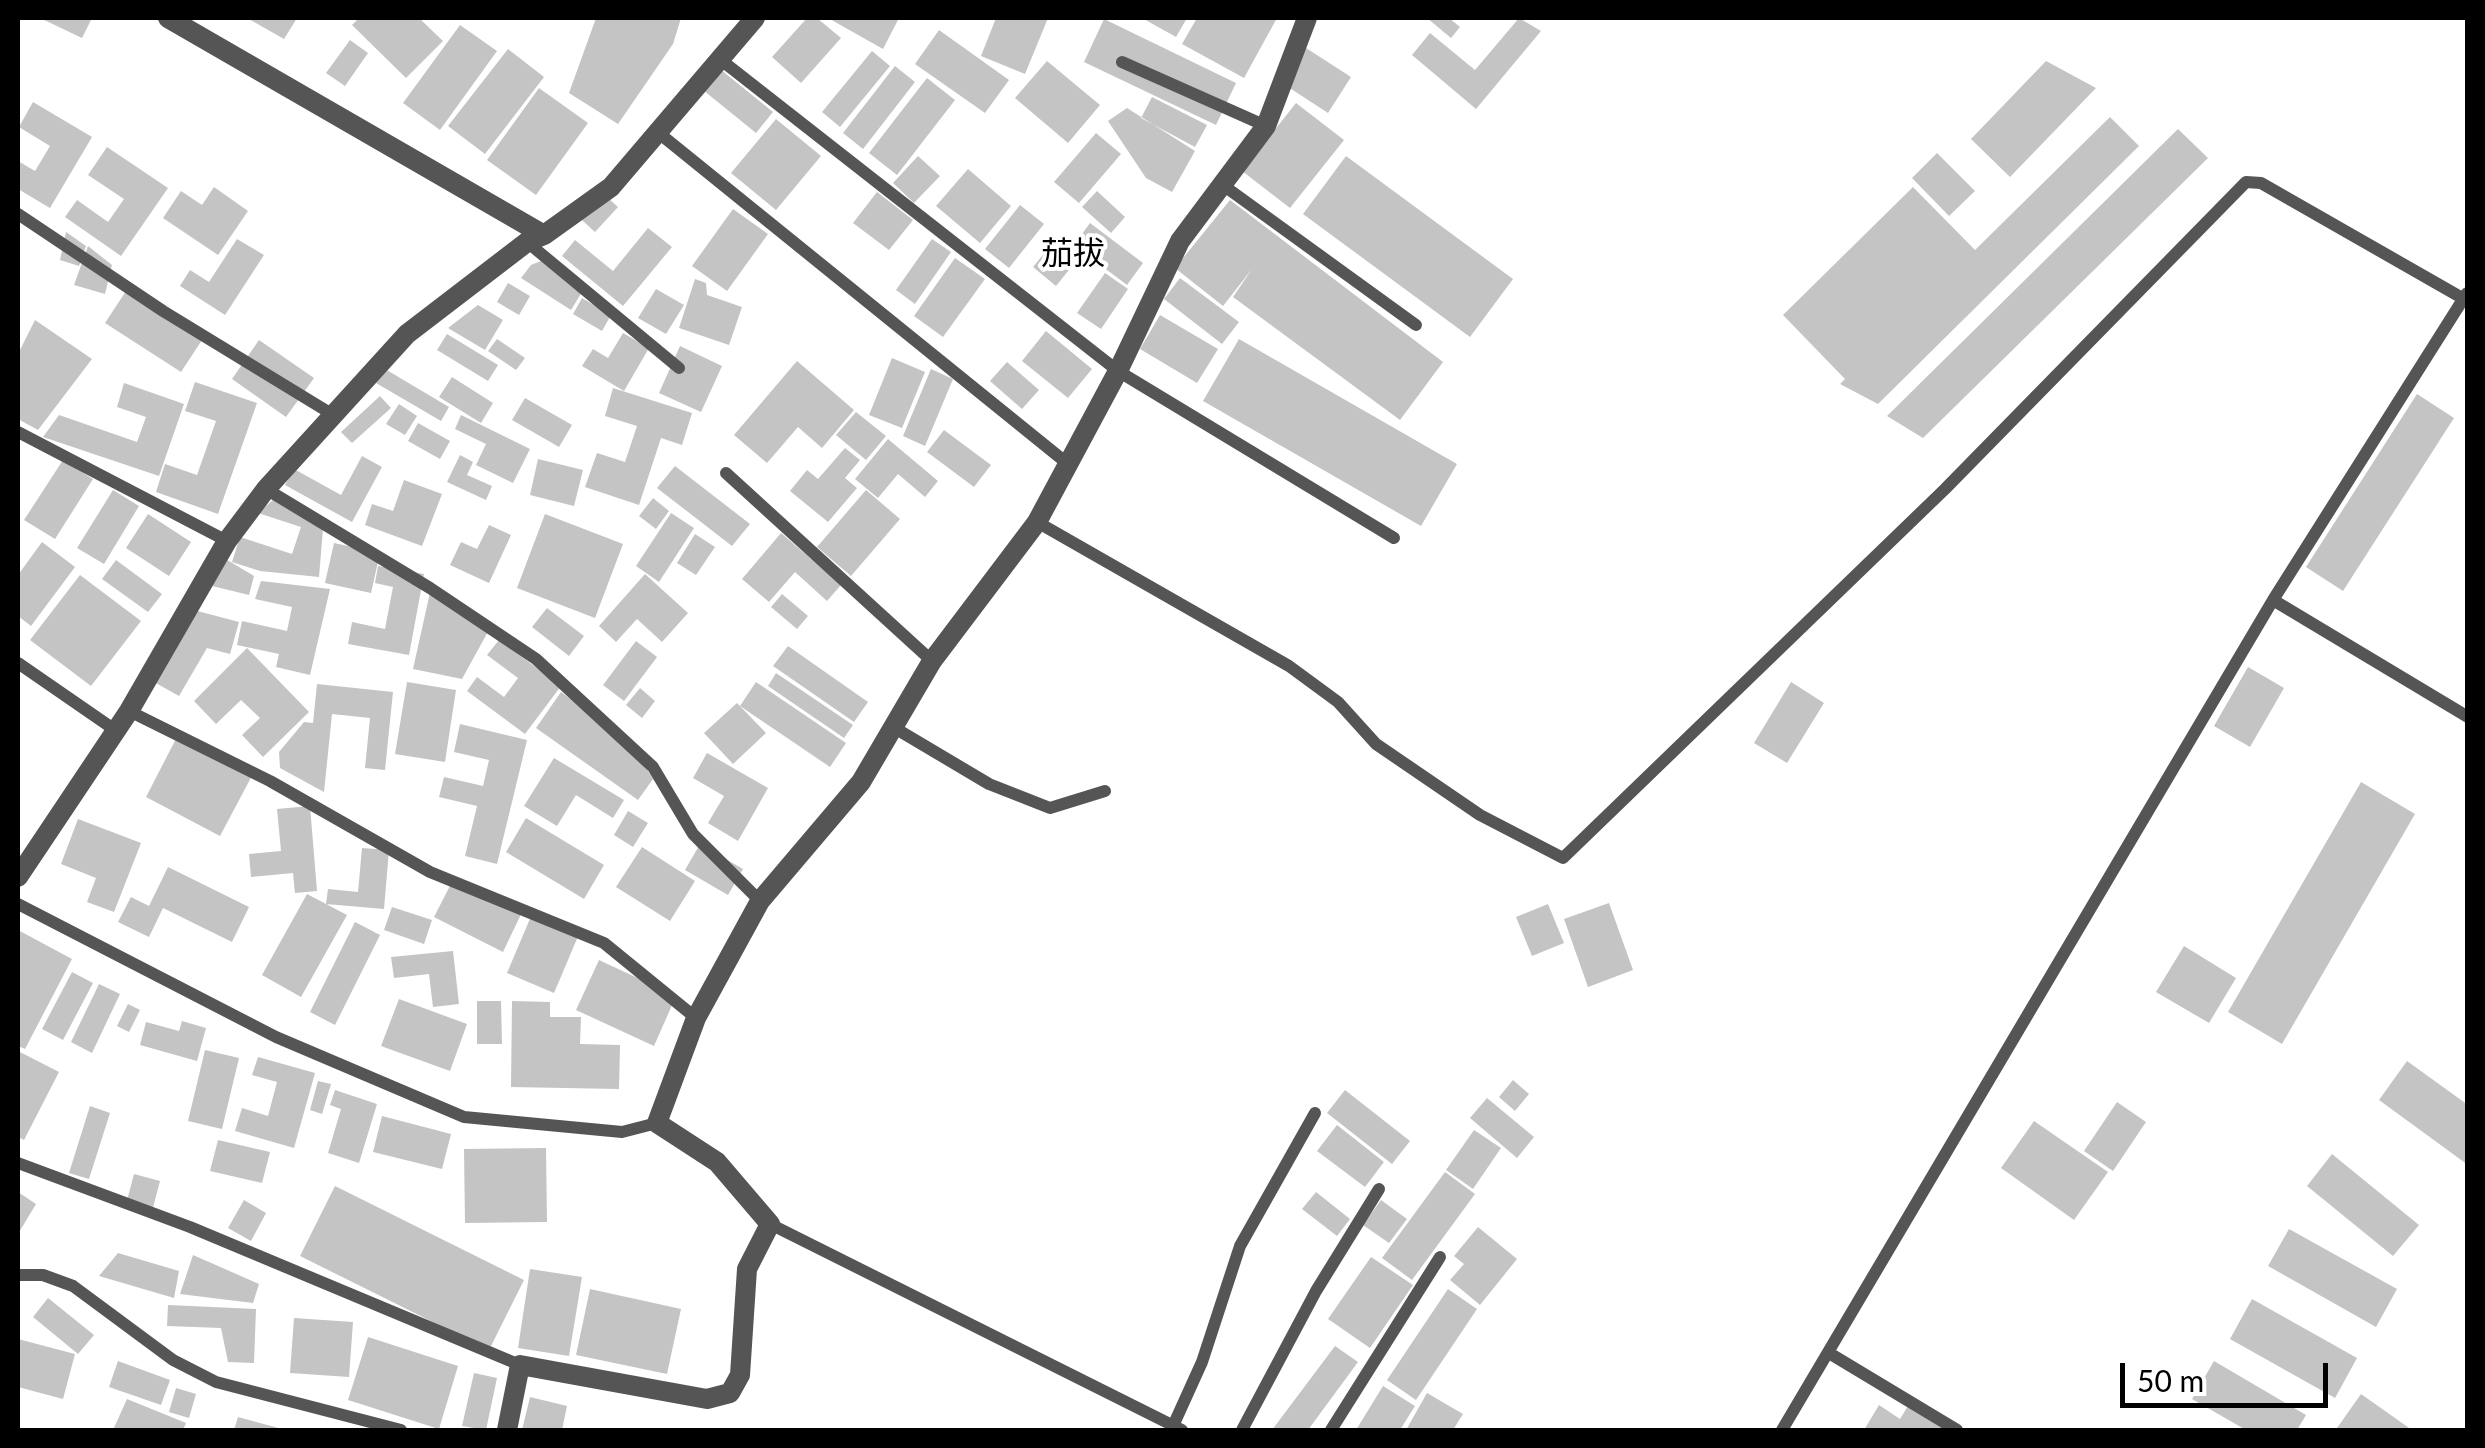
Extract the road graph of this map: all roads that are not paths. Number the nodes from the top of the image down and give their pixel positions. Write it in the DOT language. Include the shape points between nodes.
graph roads {
  1 [pos="168,18"];
  2 [pos="754,18"];
  3 [pos="1307,18"];
  4 [pos="721,60"];
  5 [pos="1122,62"];
  6 [pos="1266,126"];
  7 [pos="660,134"];
  8 [pos="1220,183"];
  9 [pos="18,214"];
  10 [pos="535,239"];
  11 [pos="2466,295"];
  12 [pos="1416,325"];
  13 [pos="679,368"];
  14 [pos="1118,372"];
  15 [pos="335,416"];
  16 [pos="18,432"];
  17 [pos="1068,464"];
  18 [pos="726,472"];
  19 [pos="266,489"];
  20 [pos="1037,522"];
  21 [pos="1394,538"];
  22 [pos="227,542"];
  23 [pos="2274,600"];
  24 [pos="932,661"];
  25 [pos="18,663"];
  26 [pos="129,712"];
  27 [pos="2468,717"];
  28 [pos="893,727"];
  29 [pos="115,730"];
  30 [pos="1105,791"];
  31 [pos="18,877"];
  32 [pos="760,902"];
  33 [pos="18,904"];
  34 [pos="696,1018"];
  35 [pos="1315,1113"];
  36 [pos="657,1123"];
  37 [pos="18,1163"];
  38 [pos="1378,1189"];
  39 [pos="770,1224"];
  40 [pos="1440,1257"];
  41 [pos="18,1275"];
  42 [pos="1828,1354"];
  43 [pos="520,1366"];
  44 [pos="1178,1428"];
  45 [pos="401,1430"];
  46 [pos="507,1430"];
  47 [pos="1242,1430"];
  48 [pos="1331,1430"];
  49 [pos="1782,1430"];
  50 [pos="1957,1430"];
  1 -- 10 [label="street"];
  2 -- 4 [label="street"];
  3 -- 6 [label="street"];
  4 -- 7 [label="street"];
  4 -- 14 [label="lane"];
  5 -- 6 [label="lane"];
  6 -- 8 [label="street"];
  7 -- 10 [label="street" via="611,186"];
  7 -- 17 [label="lane"];
  8 -- 12 [label="lane"];
  8 -- 14 [label="street" via="1180,241"];
  9 -- 15 [label="lane"];
  10 -- 13 [label="lane"];
  10 -- 15 [label="street" via="406,334"];
  11 -- 20 [label="lane" via="2261,183 2246,182 1944,488 1563,858 1480,814 1376,744 1338,702 1290,666"];
  11 -- 23 [label="lane"];
  14 -- 17 [label="street"];
  14 -- 21 [label="lane"];
  15 -- 19 [label="street"];
  16 -- 22 [label="lane"];
  17 -- 20 [label="street"];
  18 -- 24 [label="lane"];
  19 -- 22 [label="street"];
  19 -- 32 [label="lane" via="536,658 652,768 692,834"];
  20 -- 24 [label="street"];
  22 -- 26 [label="street"];
  23 -- 27 [label="lane"];
  23 -- 42 [label="lane"];
  24 -- 28 [label="street"];
  25 -- 29 [label="lane"];
  26 -- 29 [label="street"];
  26 -- 34 [label="lane" via="270,781 430,872 604,943"];
  28 -- 30 [label="lane" via="990,784 1050,808"];
  28 -- 32 [label="street" via="861,782"];
  29 -- 31 [label="street"];
  32 -- 34 [label="street"];
  33 -- 36 [label="lane" via="276,1037 464,1117 622,1132"];
  34 -- 36 [label="street"];
  35 -- 44 [label="lane" via="1240,1246"];
  36 -- 39 [label="street" via="717,1162"];
  37 -- 43 [label="lane"];
  38 -- 47 [label="lane"];
  39 -- 43 [label="street" via="746,1269 740,1375 730,1392 707,1399"];
  39 -- 44 [label="lane"];
  40 -- 48 [label="lane"];
  41 -- 45 [label="lane" via="73,1286 173,1360 216,1382"];
  42 -- 49 [label="lane"];
  42 -- 50 [label="lane"];
  43 -- 46 [label="street"];
}
